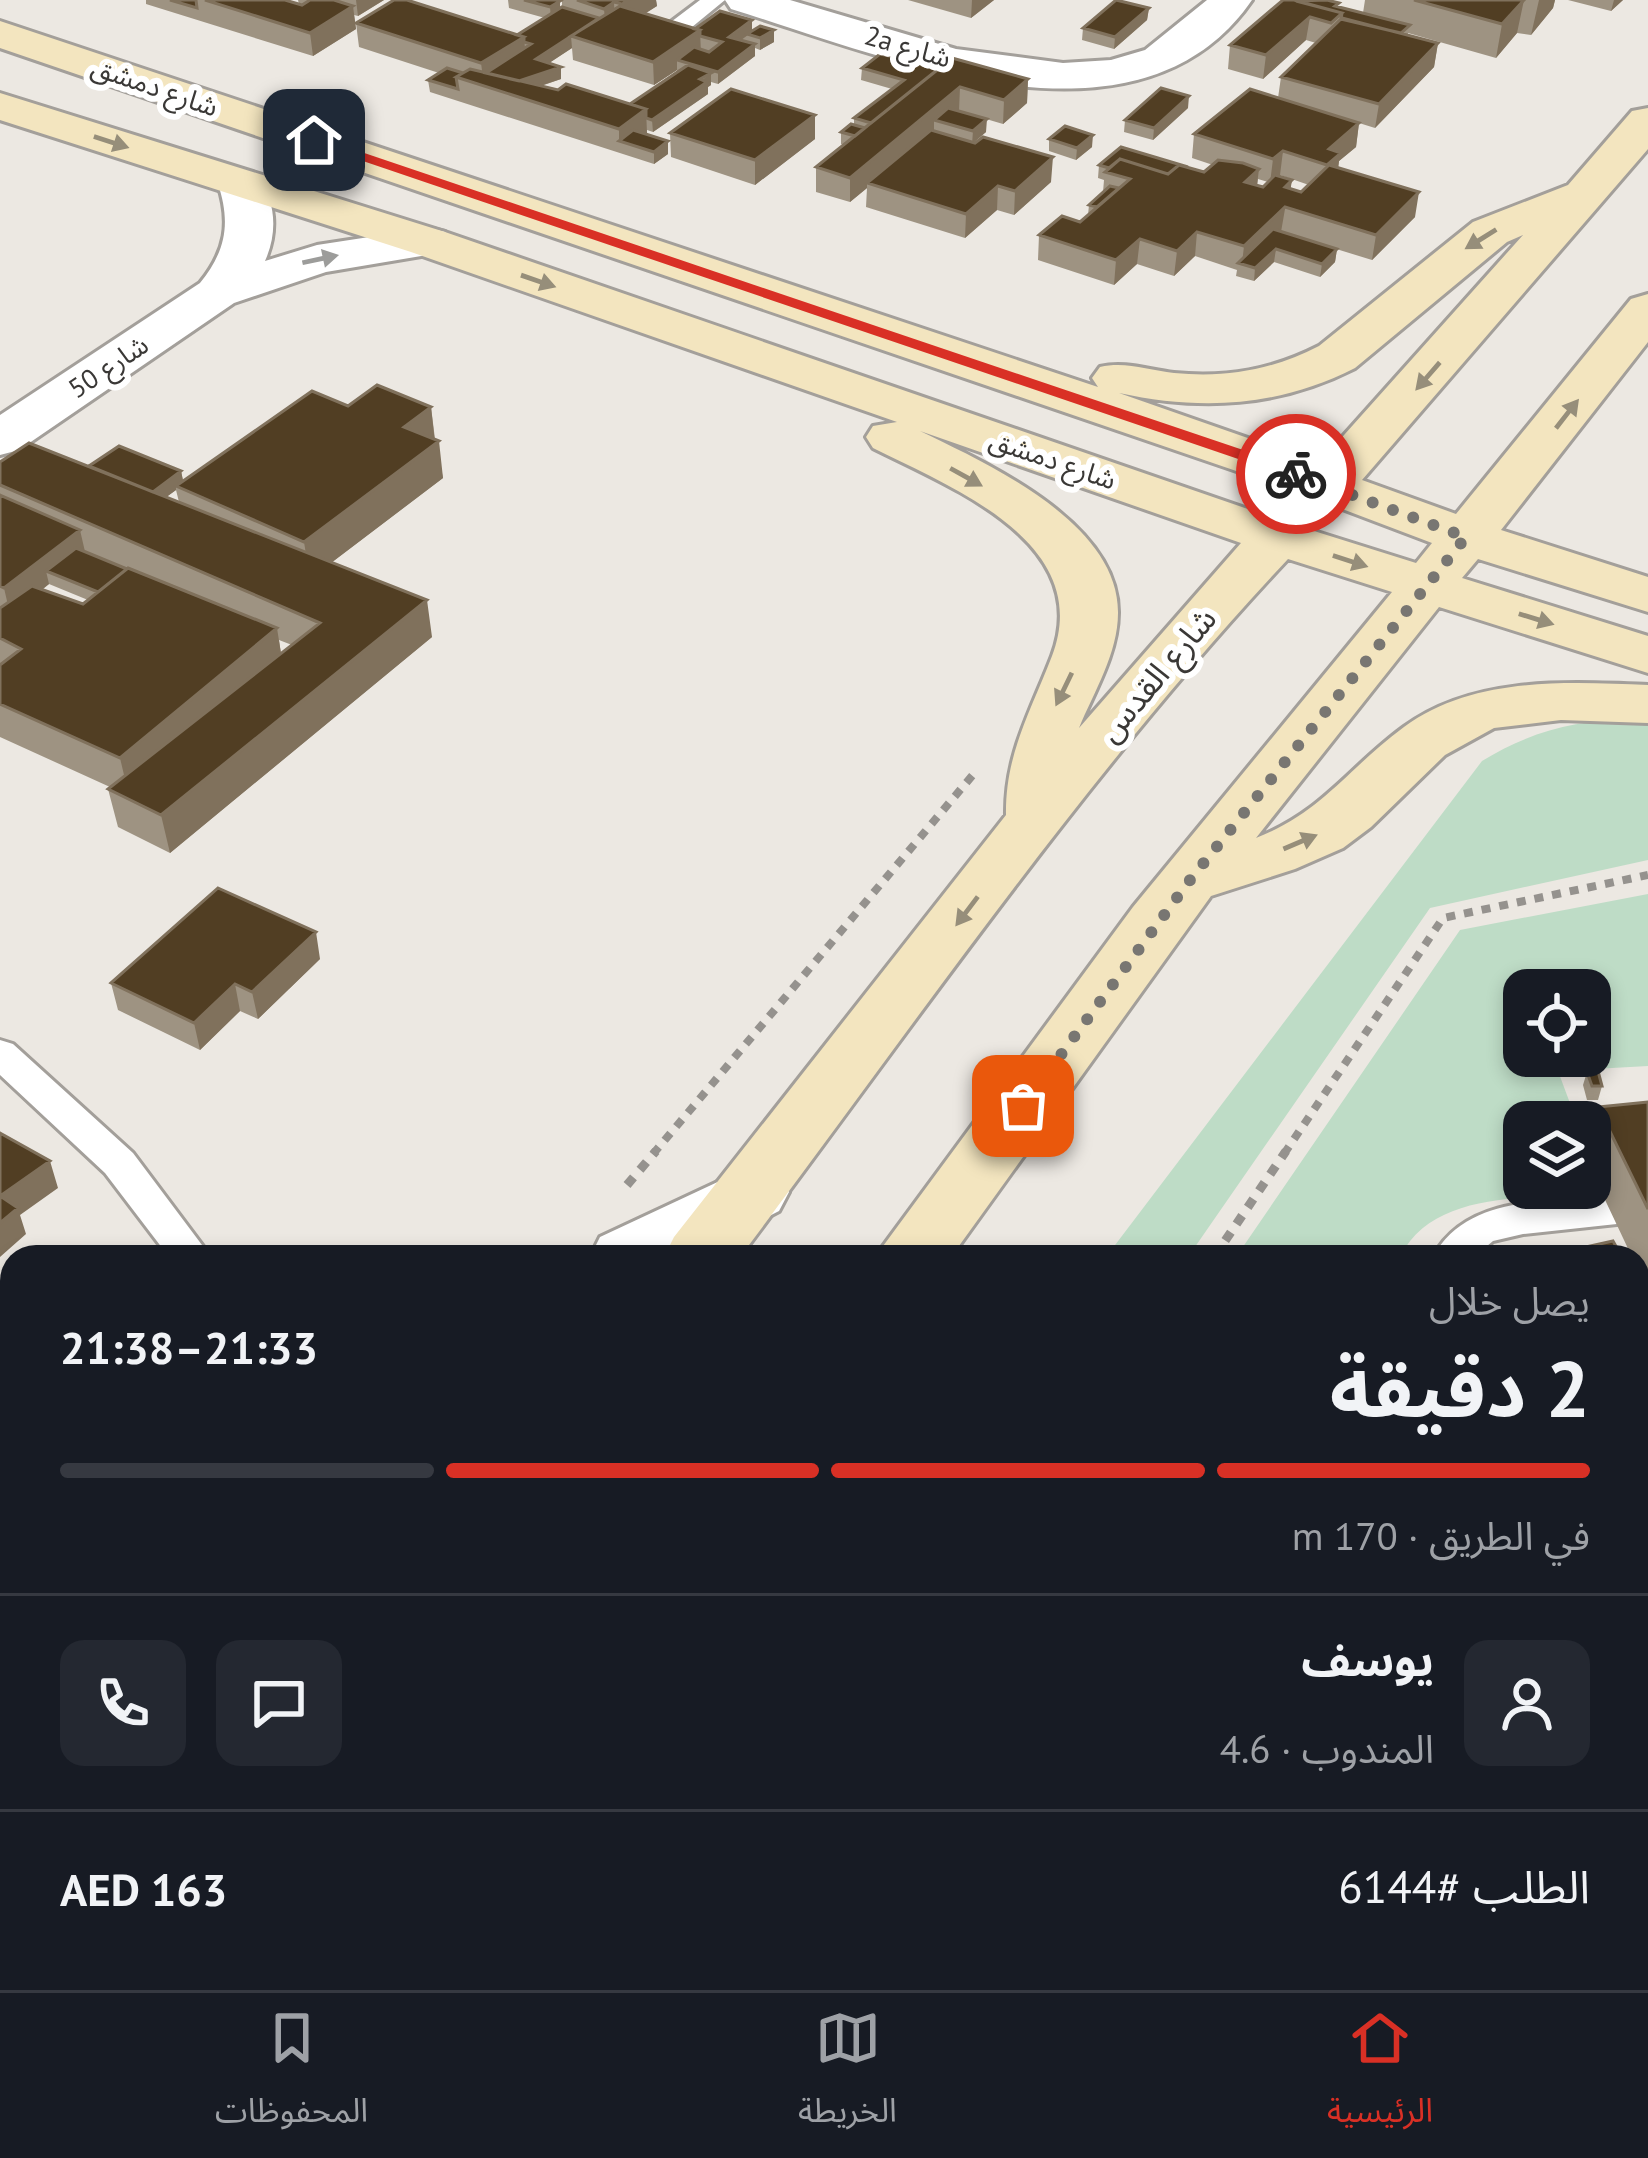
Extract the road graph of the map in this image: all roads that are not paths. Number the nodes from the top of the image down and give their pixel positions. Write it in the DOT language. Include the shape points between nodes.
graph roads {
  1 [pos="714,0"];
  2 [pos="746,0"];
  3 [pos="1232,0"];
  4 [pos="0,34"];
  5 [pos="667,36"];
  6 [pos="0,106"];
  7 [pos="1648,122"];
  8 [pos="241,184"];
  9 [pos="1588,194"];
  10 [pos="428,242"];
  11 [pos="217,293"];
  12 [pos="1648,309"];
  13 [pos="898,337"];
  14 [pos="814,377"];
  15 [pos="0,439"];
  16 [pos="1215,443"];
  17 [pos="1325,484"];
  18 [pos="1276,536"];
  19 [pos="1466,537"];
  20 [pos="1424,585"];
  21 [pos="1648,595"];
  22 [pos="1648,655"];
  23 [pos="1648,704"];
  24 [pos="1037,818"];
  25 [pos="1190,880"];
  26 [pos="0,1053"];
  27 [pos="754,1192"];
  28 [pos="1612,1213"];
  29 [pos="625,1223"];
  30 [pos="182,1245"];
  31 [pos="710,1245"];
  32 [pos="920,1245"];
  33 [pos="1458,1245"];
  1 -- 5 [label="lane"];
  2 -- 3 [label="street, 2a شارع" via="1000,72 1091,77 1166,56"];
  4 -- 13 [label="main road, شارع دمشق"];
  6 -- 8 [label="main road, شارع دمشق, one-way"];
  7 -- 9 [label="main road, شارع القدس"];
  8 -- 10 [label="main road, شارع دمشق"];
  8 -- 11 [label="street, شارع 50" via="254,226 249,248"];
  9 -- 13 [label="main road, one-way" via="1490,232 1337,357 1257,388 1153,386 964,336"];
  9 -- 17 [label="main road, شارع القدس, one-way"];
  11 -- 10 [label="street, شارع 50, one-way" via="317,259"];
  10 -- 14 [label="main road, شارع دمشق, one-way"];
  11 -- 15 [label="street, شارع 50"];
  19 -- 12 [label="main road, one-way"];
  13 -- 16 [label="main road, شارع دمشق"];
  14 -- 16 [label="main road" via="913,391 1207,481 1237,473"];
  14 -- 18 [label="main road, شارع دمشق"];
  14 -- 24 [label="main road, one-way" via="878,429 1034,517 1084,578 1090,626 1042,739"];
  16 -- 17 [label="main road, شارع دمشق"];
  17 -- 18 [label="main road, شارع القدس"];
  17 -- 19 [label="main road, شارع دمشق"];
  18 -- 20 [label="main road, شارع دمشق, one-way"];
  18 -- 24 [label="main road, شارع القدس"];
  19 -- 20 [label="main road"];
  19 -- 21 [label="main road, شارع دمشق"];
  20 -- 22 [label="main road, شارع دمشق, one-way"];
  20 -- 25 [label="main road"];
  25 -- 23 [label="main road, one-way" via="1320,834 1429,737 1471,716 1540,704"];
  24 -- 27 [label="main road, شارع القدس, one-way"];
  25 -- 32 [label="main road"];
  26 -- 30 [label="lane" via="119,1163"];
  27 -- 29 [label="street"];
  27 -- 31 [label="main road, شارع القدس"];
  28 -- 33 [label="lane" via="1477,1228"];
}
